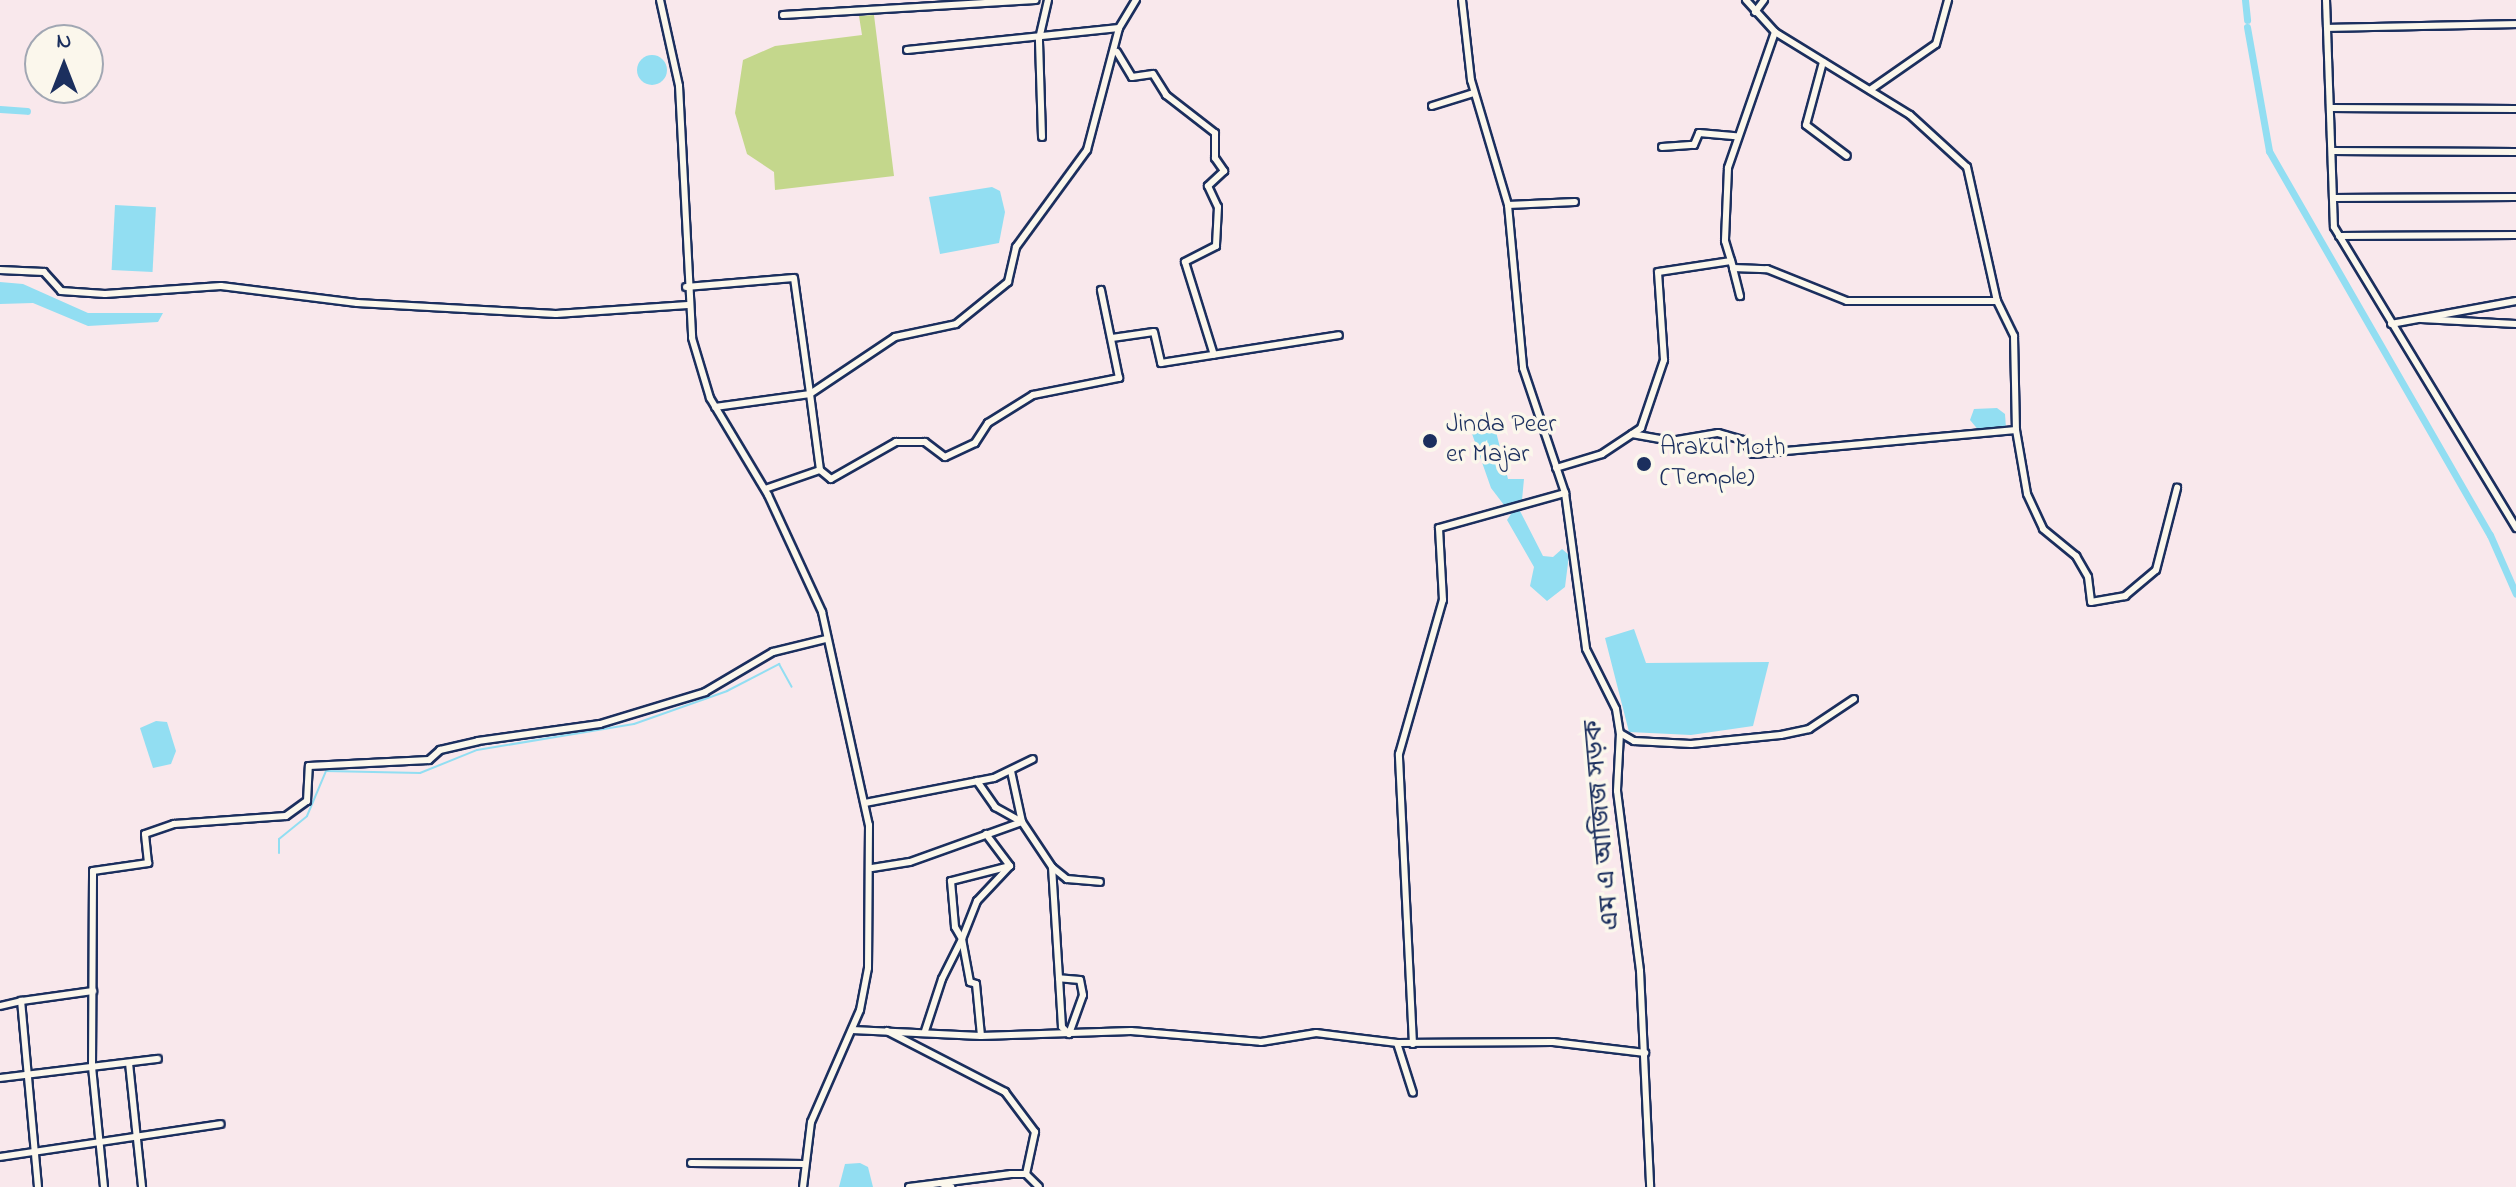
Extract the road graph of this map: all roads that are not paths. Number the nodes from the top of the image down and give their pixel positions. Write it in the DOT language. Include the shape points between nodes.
graph roads {
  1 [pos="660,0"];
  2 [pos="1036,0"];
  3 [pos="1048,0"];
  4 [pos="1136,0"];
  5 [pos="1462,0"];
  6 [pos="1746,0"];
  7 [pos="1764,0"];
  8 [pos="1948,0"];
  9 [pos="2326,0"];
  10 [pos="1755,12"];
  11 [pos="783,15"];
  12 [pos="2516,24"];
  13 [pos="1119,28"];
  14 [pos="2327,28"];
  15 [pos="1775,32"];
  16 [pos="1039,39"];
  17 [pos="907,50"];
  18 [pos="1117,52"];
  19 [pos="1823,62"];
  20 [pos="1870,90"];
  21 [pos="1474,93"];
  22 [pos="1432,106"];
  23 [pos="2330,108"];
  24 [pos="2516,109"];
  25 [pos="1736,136"];
  26 [pos="1042,137"];
  27 [pos="1662,147"];
  28 [pos="2332,151"];
  29 [pos="2516,152"];
  30 [pos="1847,156"];
  31 [pos="2516,197"];
  32 [pos="2333,198"];
  33 [pos="1575,202"];
  34 [pos="1508,205"];
  35 [pos="2516,235"];
  36 [pos="2339,236"];
  37 [pos="1732,264"];
  38 [pos="0,270"];
  39 [pos="686,287"];
  40 [pos="1101,290"];
  41 [pos="1740,296"];
  42 [pos="1997,301"];
  43 [pos="2516,301"];
  44 [pos="688,305"];
  45 [pos="2421,319"];
  46 [pos="2391,324"];
  47 [pos="2516,324"];
  48 [pos="1339,335"];
  49 [pos="1112,338"];
  50 [pos="1214,355"];
  51 [pos="810,394"];
  52 [pos="715,407"];
  53 [pos="2016,430"];
  54 [pos="1632,434"];
  55 [pos="1556,468"];
  56 [pos="820,470"];
  57 [pos="2177,488"];
  58 [pos="765,489"];
  59 [pos="1565,493"];
  60 [pos="2516,528"];
  61 [pos="826,639"];
  62 [pos="1854,699"];
  63 [pos="1620,733"];
  64 [pos="1033,759"];
  65 [pos="1011,771"];
  66 [pos="977,781"];
  67 [pos="865,803"];
  68 [pos="1022,822"];
  69 [pos="986,834"];
  70 [pos="1010,866"];
  71 [pos="1052,867"];
  72 [pos="872,868"];
  73 [pos="1100,882"];
  74 [pos="962,939"];
  75 [pos="1059,978"];
  76 [pos="93,991"];
  77 [pos="21,1001"];
  78 [pos="0,1006"];
  79 [pos="852,1030"];
  80 [pos="886,1030"];
  81 [pos="925,1031"];
  82 [pos="1069,1034"];
  83 [pos="981,1036"];
  84 [pos="1397,1043"];
  85 [pos="1413,1044"];
  86 [pos="1645,1053"];
  87 [pos="158,1059"];
  88 [pos="129,1063"];
  89 [pos="92,1067"];
  90 [pos="27,1074"];
  91 [pos="0,1078"];
  92 [pos="1413,1093"];
  93 [pos="221,1124"];
  94 [pos="138,1137"];
  95 [pos="101,1142"];
  96 [pos="34,1152"];
  97 [pos="0,1157"];
  98 [pos="691,1163"];
  99 [pos="805,1164"];
  100 [pos="1026,1174"];
  101 [pos="940,1183"];
  102 [pos="38,1187"];
  103 [pos="104,1187"];
  104 [pos="142,1187"];
  105 [pos="803,1187"];
  106 [pos="909,1187"];
  107 [pos="951,1187"];
  108 [pos="1039,1187"];
  109 [pos="1650,1187"];
  1 -- 39 [label="street" via="685,146"];
  2 -- 11 [label="street"];
  3 -- 16 [label="street"];
  4 -- 13 [label="street"];
  5 -- 21 [label="street, এম এ আজিজ সড়ক"];
  6 -- 10 [label="street"];
  7 -- 10 [label="street"];
  8 -- 20 [label="street" via="1936,44"];
  9 -- 14 [label="street"];
  10 -- 15 [label="street"];
  12 -- 14 [label="street"];
  13 -- 16 [label="street"];
  13 -- 18 [label="street"];
  14 -- 23 [label="street"];
  15 -- 19 [label="street"];
  15 -- 25 [label="street"];
  16 -- 17 [label="street"];
  16 -- 26 [label="street"];
  18 -- 50 [label="street" via="1132,77 1153,74 1166,95 1215,133 1215,158 1224,171 1208,186 1218,207 1216,246 1185,262"];
  18 -- 51 [label="street" via="1087,150 1016,247 1008,282 956,324 895,337"];
  19 -- 20 [label="street"];
  19 -- 30 [label="street" via="1806,125"];
  20 -- 42 [label="street" via="1910,115 1967,167"];
  21 -- 22 [label="street"];
  21 -- 34 [label="street, এম এ আজিজ সড়ক"];
  23 -- 24 [label="street"];
  23 -- 28 [label="street"];
  25 -- 27 [label="street" via="1699,133 1694,145"];
  25 -- 37 [label="street" via="1725,208"];
  28 -- 29 [label="street"];
  28 -- 32 [label="street"];
  31 -- 32 [label="street"];
  32 -- 36 [label="street"];
  33 -- 34 [label="street"];
  34 -- 55 [label="street, এম এ আজিজ সড়ক" via="1523,368"];
  35 -- 36 [label="street"];
  36 -- 46 [label="street"];
  37 -- 41 [label="street"];
  37 -- 42 [label="street" via="1767,269 1847,301"];
  37 -- 54 [label="street" via="1658,272 1664,360 1654,402"];
  38 -- 44 [label="street" via="44,272 61,291 105,294 221,286 357,303 556,314"];
  39 -- 44 [label="street"];
  39 -- 51 [label="street" via="794,278"];
  40 -- 49 [label="street"];
  42 -- 53 [label="street" via="2014,336"];
  43 -- 45 [label="street"];
  44 -- 52 [label="street"];
  45 -- 46 [label="street"];
  45 -- 47 [label="street"];
  46 -- 60 [label="street"];
  48 -- 50 [label="street"];
  49 -- 50 [label="street" via="1154,332 1161,363"];
  49 -- 56 [label="street" via="1119,378 1033,395 988,423 975,443 959,452 945,457 925,442 896,442 831,479"];
  51 -- 52 [label="street"];
  51 -- 56 [label="street"];
  52 -- 58 [label="street"];
  53 -- 54 [label="street" via="1753,454 1743,440 1718,433 1671,441"];
  53 -- 57 [label="street" via="2027,494 2043,529 2076,556 2088,577 2091,602 2125,596 2156,570"];
  54 -- 55 [label="street" via="1602,454"];
  55 -- 59 [label="street, এম এ আজিজ সড়ক"];
  56 -- 58 [label="street"];
  58 -- 61 [label="street" via="810,582"];
  59 -- 63 [label="street, এম এ আজিজ সড়ক" via="1586,649 1616,709"];
  59 -- 85 [label="street" via="1439,528 1443,600 1399,754"];
  61 -- 67 [label="street"];
  61 -- 76 [label="street" via="773,652 705,692 600,724 478,741 440,750 429,760 309,766 307,801 286,816 174,824 145,834 148,863 93,871"];
  62 -- 63 [label="street" via="1809,729 1781,735 1691,744 1634,741"];
  63 -- 86 [label="street, এম এ আজিজ সড়ক" via="1617,791"];
  64 -- 65 [label="street"];
  65 -- 66 [label="street"];
  65 -- 68 [label="street"];
  66 -- 67 [label="street"];
  66 -- 68 [label="street" via="995,807"];
  67 -- 72 [label="street"];
  68 -- 69 [label="street"];
  68 -- 71 [label="street"];
  69 -- 70 [label="street"];
  69 -- 72 [label="street" via="910,862"];
  70 -- 74 [label="street" via="977,901"];
  70 -- 74 [label="street" via="951,881"];
  71 -- 73 [label="street" via="1067,879"];
  71 -- 75 [label="street"];
  72 -- 79 [label="street" via="868,968"];
  74 -- 81 [label="street"];
  74 -- 83 [label="street" via="965,967 976,984"];
  75 -- 82 [label="street" via="1062,1027"];
  75 -- 82 [label="street" via="1080,980 1083,995"];
  76 -- 77 [label="street"];
  76 -- 89 [label="street"];
  77 -- 78 [label="street"];
  77 -- 90 [label="street"];
  79 -- 80 [label="street"];
  79 -- 99 [label="street" via="811,1122"];
  80 -- 81 [label="street"];
  80 -- 100 [label="street" via="956,1072 1005,1092 1035,1132"];
  81 -- 83 [label="street"];
  82 -- 83 [label="street"];
  82 -- 84 [label="street" via="1131,1031 1261,1042 1316,1033"];
  84 -- 85 [label="street"];
  84 -- 92 [label="street"];
  85 -- 86 [label="street" via="1553,1042"];
  86 -- 109 [label="street, এম এ আজিজ সড়ক"];
  87 -- 88 [label="street"];
  88 -- 89 [label="street"];
  88 -- 94 [label="street"];
  89 -- 90 [label="street"];
  89 -- 95 [label="street"];
  90 -- 91 [label="street"];
  90 -- 96 [label="street"];
  93 -- 94 [label="street"];
  94 -- 95 [label="street"];
  94 -- 104 [label="street"];
  95 -- 96 [label="street"];
  95 -- 103 [label="street"];
  96 -- 97 [label="street"];
  96 -- 102 [label="street"];
  98 -- 99 [label="street"];
  99 -- 105 [label="street"];
  100 -- 101 [label="street" via="958,1176"];
  100 -- 108 [label="street"];
  101 -- 106 [label="street"];
  101 -- 107 [label="street"];
}
